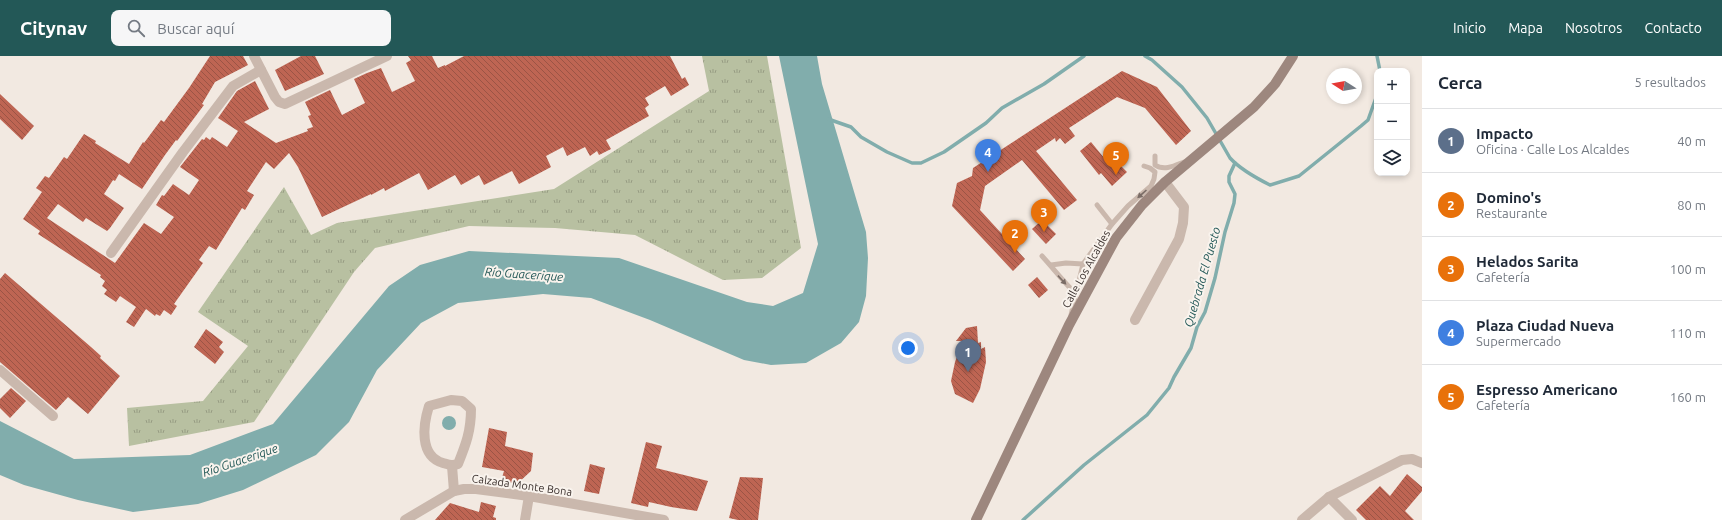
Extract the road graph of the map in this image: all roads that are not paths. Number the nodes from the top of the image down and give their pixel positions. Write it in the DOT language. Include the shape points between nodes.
graph roads {
  1 [pos="254,56"];
  2 [pos="387,56"];
  3 [pos="1293,56"];
  4 [pos="261,70"];
  5 [pos="1155,156"];
  6 [pos="1192,159"];
  7 [pos="1144,166"];
  8 [pos="1166,182"];
  9 [pos="1097,205"];
  10 [pos="1112,224"];
  11 [pos="111,253"];
  12 [pos="1042,256"];
  13 [pos="1083,264"];
  14 [pos="1051,265"];
  15 [pos="1076,293"];
  16 [pos="1135,320"];
  17 [pos="1069,325"];
  18 [pos="0,370"];
  19 [pos="53,416"];
  20 [pos="1422,463"];
  21 [pos="452,466"];
  22 [pos="454,491"];
  23 [pos="529,496"];
  24 [pos="1329,497"];
  25 [pos="642,518"];
  26 [pos="405,520"];
  27 [pos="525,520"];
  28 [pos="664,520"];
  29 [pos="976,520"];
  30 [pos="1302,520"];
  31 [pos="1352,520"];
  1 -- 4 [label="street"];
  2 -- 4 [label="street" via="285,104 279,102"];
  3 -- 6 [label="main road, Calle Los Alcaldes" via="1275,84 1254,107"];
  4 -- 11 [label="street" via="233,86"];
  5 -- 6 [label="lane" via="1155,165 1158,168 1174,166"];
  6 -- 8 [label="main road, Calle Los Alcaldes"];
  7 -- 10 [label="lane, one-way" via="1155,172 1151,186"];
  8 -- 16 [label="street" via="1184,207 1183,223 1179,239"];
  8 -- 17 [label="main road, Calle Los Alcaldes" via="1142,205 1116,238"];
  9 -- 10 [label="lane"];
  10 -- 13 [label="lane"];
  12 -- 14 [label="lane"];
  13 -- 14 [label="lane"];
  13 -- 15 [label="lane"];
  14 -- 15 [label="lane, one-way"];
  15 -- 17 [label="lane"];
  17 -- 29 [label="main road, Calle Los Alcaldes"];
  18 -- 19 [label="street"];
  20 -- 24 [label="street" via="1412,459 1402,460"];
  21 -- 21 [label="street" via="458,464 470,430 470,409 462,401 451,400 430,406 424,434 428,452 437,461"];
  21 -- 22 [label="street"];
  22 -- 23 [label="street, Calzada Monte Bona" via="476,489"];
  22 -- 26 [label="street, Calzada Monte Bona"];
  23 -- 25 [label="street, Calzada Monte Bona"];
  23 -- 27 [label="street"];
  24 -- 30 [label="street"];
  24 -- 31 [label="street"];
  25 -- 28 [label="street, Calzada Monte Bona"];
}
